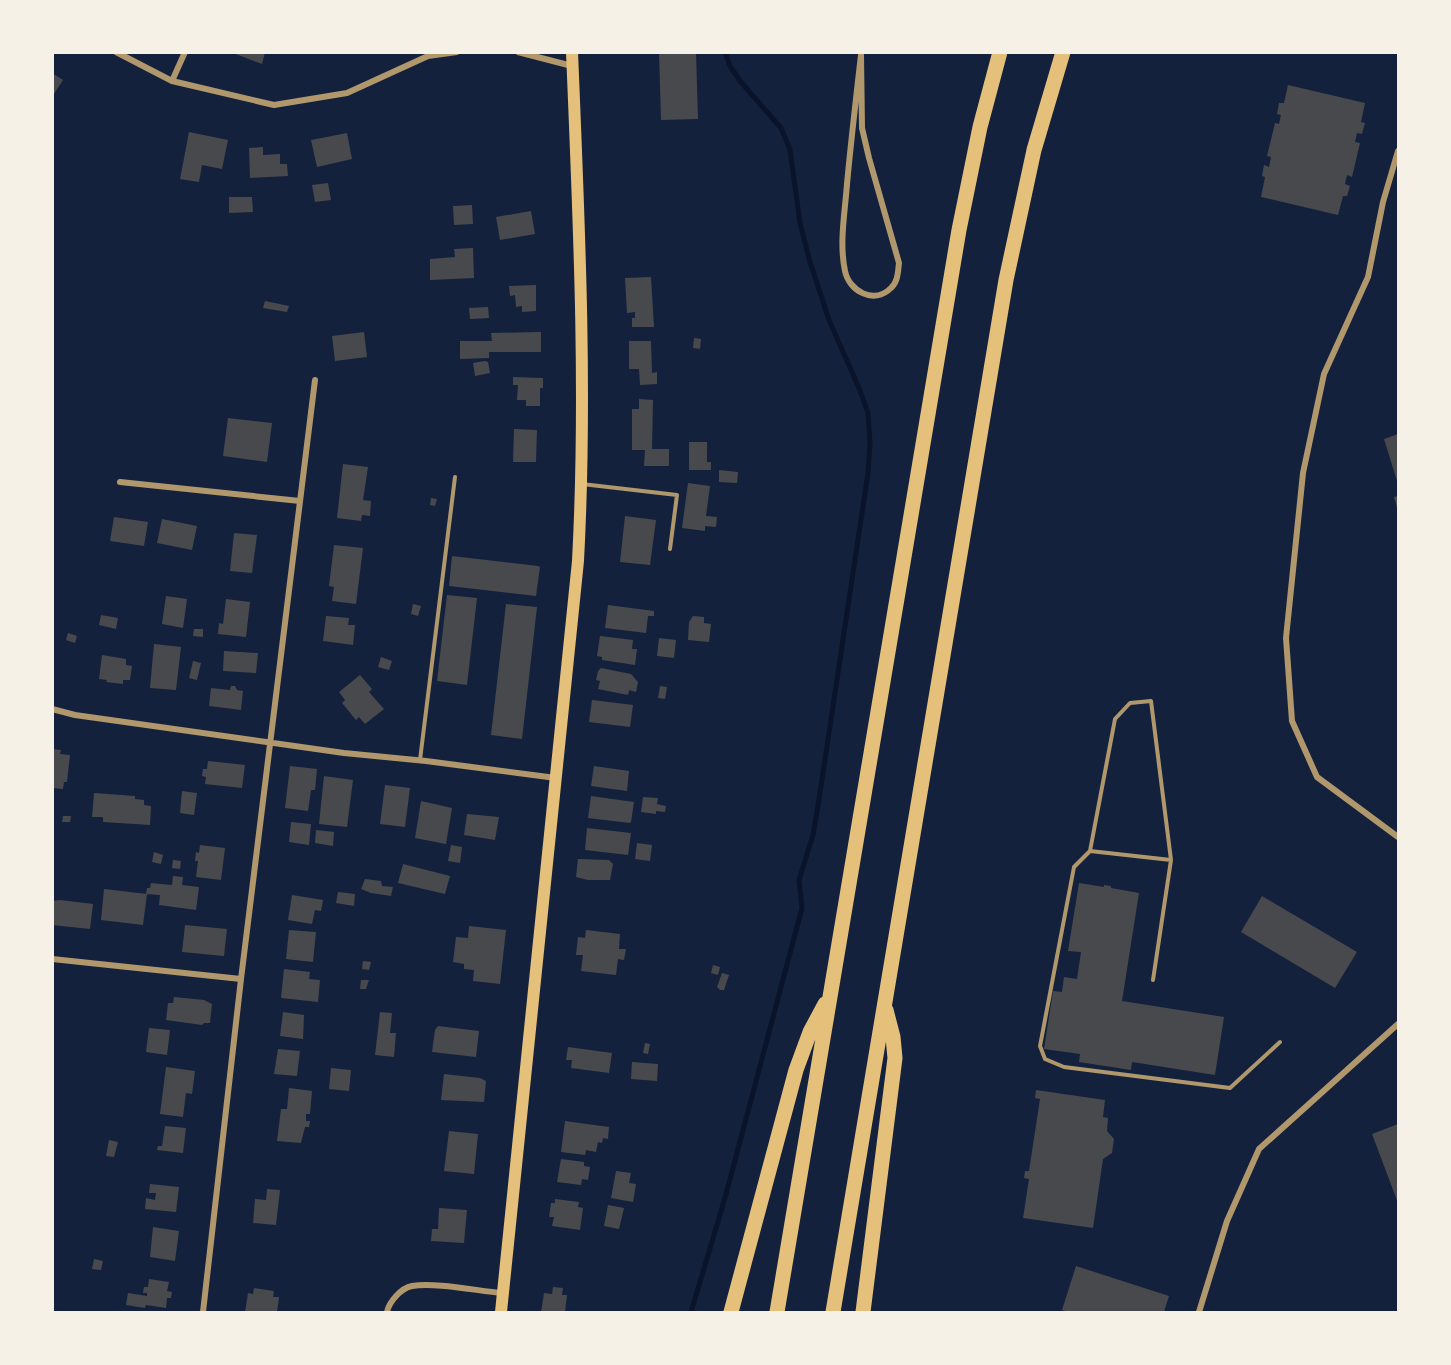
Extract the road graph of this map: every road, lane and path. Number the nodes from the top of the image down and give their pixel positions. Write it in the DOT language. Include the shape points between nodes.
graph roads {
  1 [pos="117,52"];
  2 [pos="185,52"];
  3 [pos="457,52"];
  4 [pos="518,52"];
  5 [pos="572,52"];
  6 [pos="1000,52"];
  7 [pos="1063,52"];
  8 [pos="861,54"];
  9 [pos="573,66"];
  10 [pos="172,81"];
  11 [pos="1398,151"];
  12 [pos="315,380"];
  13 [pos="455,477"];
  14 [pos="120,482"];
  15 [pos="582,483"];
  16 [pos="300,501"];
  17 [pos="670,549"];
  18 [pos="52,708"];
  19 [pos="270,743"];
  20 [pos="420,760"];
  21 [pos="556,778"];
  22 [pos="1398,837"];
  23 [pos="1090,851"];
  24 [pos="1172,860"];
  25 [pos="52,959"];
  26 [pos="240,979"];
  27 [pos="1153,980"];
  28 [pos="830,997"];
  29 [pos="885,1006"];
  30 [pos="1398,1024"];
  31 [pos="1280,1042"];
  32 [pos="502,1293"];
  33 [pos="203,1312"];
  34 [pos="387,1312"];
  35 [pos="501,1312"];
  36 [pos="730,1312"];
  37 [pos="777,1312"];
  38 [pos="833,1312"];
  39 [pos="863,1312"];
  40 [pos="1199,1312"];
  1 -- 10 [label="street"];
  2 -- 10 [label="street"];
  3 -- 10 [label="street" via="428,56 347,93 274,105"];
  4 -- 9 [label="street"];
  5 -- 9 [label="main road"];
  6 -- 28 [label="highway" via="959,230"];
  7 -- 29 [label="highway" via="1034,150 1006,280"];
  8 -- 8 [label="street" via="843,254 848,282 866,295 891,289 899,262 862,128"];
  9 -- 15 [label="main road"];
  11 -- 22 [label="street" via="1368,278 1324,374 1303,474 1286,638 1292,721 1317,777"];
  12 -- 16 [label="street"];
  13 -- 20 [label="lane"];
  14 -- 16 [label="street"];
  15 -- 17 [label="lane" via="677,495"];
  15 -- 21 [label="main road" via="576,593"];
  16 -- 19 [label="street"];
  18 -- 19 [label="street" via="75,716"];
  19 -- 20 [label="street"];
  19 -- 26 [label="street"];
  20 -- 21 [label="street"];
  21 -- 32 [label="main road"];
  23 -- 24 [label="lane"];
  23 -- 24 [label="lane" via="1115,720 1130,703 1151,701"];
  23 -- 31 [label="lane" via="1074,867 1040,1046 1045,1059 1064,1067 1230,1088"];
  24 -- 27 [label="lane"];
  25 -- 26 [label="street"];
  26 -- 33 [label="street"];
  28 -- 36 [label="highway" via="802,1048"];
  28 -- 37 [label="highway"];
  29 -- 38 [label="highway"];
  29 -- 39 [label="highway" via="895,1058"];
  30 -- 40 [label="street" via="1259,1149 1227,1221"];
  32 -- 34 [label="street" via="410,1286 397,1295"];
  32 -- 35 [label="main road"];
}
